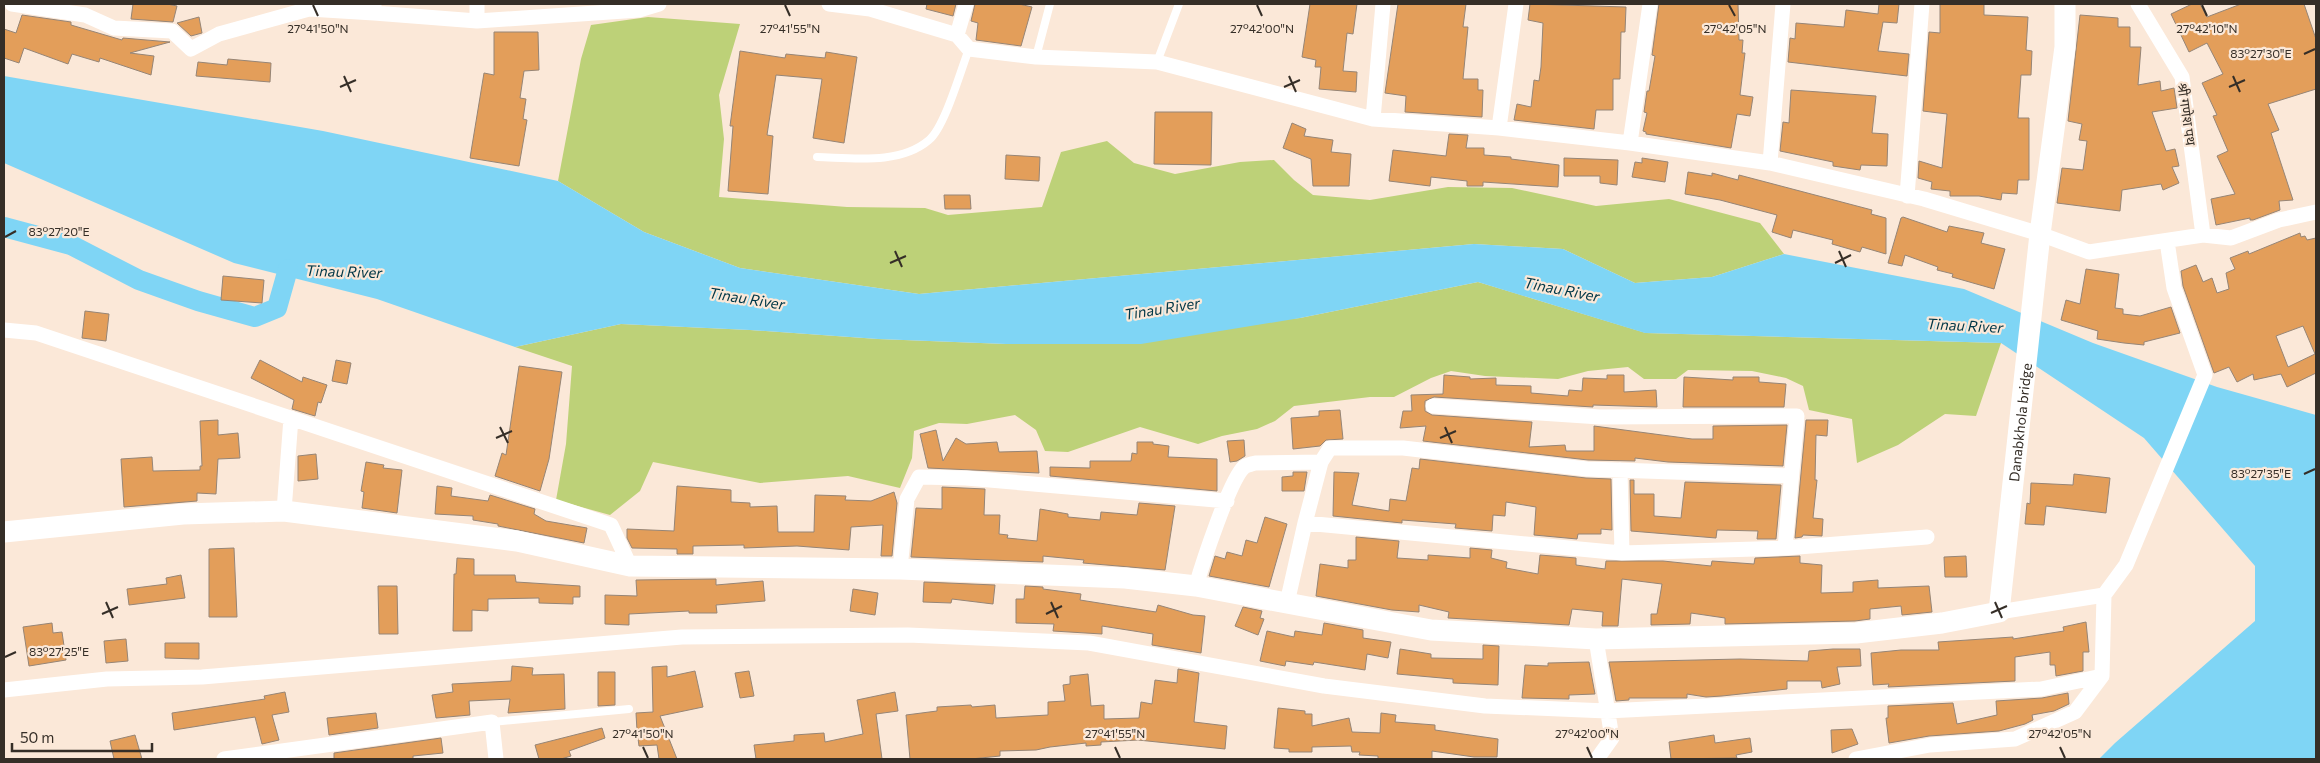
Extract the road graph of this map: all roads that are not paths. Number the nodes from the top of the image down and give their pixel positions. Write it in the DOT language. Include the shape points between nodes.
graph roads {
  1 [pos="12,4"];
  2 [pos="477,4"];
  3 [pos="658,4"];
  4 [pos="829,4"];
  5 [pos="966,4"];
  6 [pos="1050,4"];
  7 [pos="1179,4"];
  8 [pos="1383,4"];
  9 [pos="1516,4"];
  10 [pos="1650,4"];
  11 [pos="1783,4"];
  12 [pos="1922,4"];
  13 [pos="2065,4"];
  14 [pos="2138,4"];
  15 [pos="374,8"];
  16 [pos="86,10"];
  17 [pos="477,22"];
  18 [pos="956,34"];
  19 [pos="968,49"];
  20 [pos="1036,57"];
  21 [pos="1157,62"];
  22 [pos="1373,119"];
  23 [pos="1499,128"];
  24 [pos="1630,143"];
  25 [pos="818,157"];
  26 [pos="1770,164"];
  27 [pos="1908,196"];
  28 [pos="2316,212"];
  29 [pos="2040,234"];
  30 [pos="2203,235"];
  31 [pos="2167,241"];
  32 [pos="4,330"];
  33 [pos="1433,406"];
  34 [pos="291,418"];
  35 [pos="1321,462"];
  36 [pos="1620,470"];
  37 [pos="1791,476"];
  38 [pos="1227,501"];
  39 [pos="284,511"];
  40 [pos="1305,523"];
  41 [pos="4,532"];
  42 [pos="1927,537"];
  43 [pos="1785,548"];
  44 [pos="1622,553"];
  45 [pos="630,566"];
  46 [pos="900,569"];
  47 [pos="1196,586"];
  48 [pos="2104,595"];
  49 [pos="1287,603"];
  50 [pos="1999,612"];
  51 [pos="1596,639"];
  52 [pos="2102,676"];
  53 [pos="4,690"];
  54 [pos="629,709"];
  55 [pos="1607,711"];
  56 [pos="492,722"];
  57 [pos="224,759"];
  58 [pos="496,759"];
  59 [pos="1597,759"];
  60 [pos="1856,759"];
  1 -- 16 [label="street"];
  2 -- 17 [label="street"];
  3 -- 17 [label="street" via="639,10"];
  4 -- 18 [label="street" via="870,9"];
  5 -- 18 [label="street"];
  6 -- 20 [label="lane"];
  7 -- 21 [label="lane"];
  8 -- 22 [label="street"];
  9 -- 23 [label="street"];
  10 -- 24 [label="street"];
  11 -- 26 [label="street"];
  12 -- 27 [label="street"];
  13 -- 29 [label="main road, Danabkhola bridge" via="2065,47"];
  14 -- 30 [label="street, श्री गणेश पथ" via="2182,77"];
  15 -- 16 [label="street" via="310,8 219,34 191,49 172,30 114,28"];
  15 -- 17 [label="street"];
  18 -- 19 [label="street"];
  19 -- 20 [label="street"];
  19 -- 25 [label="lane" via="947,110 931,139 909,153 873,158"];
  20 -- 21 [label="street"];
  21 -- 22 [label="street"];
  22 -- 23 [label="street"];
  23 -- 24 [label="street"];
  24 -- 26 [label="street"];
  26 -- 27 [label="street"];
  27 -- 29 [label="street"];
  28 -- 30 [label="street" via="2279,220 2231,238"];
  29 -- 31 [label="street" via="2089,252"];
  29 -- 50 [label="main road, Danabkhola bridge"];
  30 -- 31 [label="street"];
  31 -- 48 [label="street" via="2174,288 2205,375 2126,565"];
  32 -- 34 [label="street" via="36,333"];
  33 -- 37 [label="street" via="1600,417 1797,416"];
  34 -- 39 [label="street"];
  34 -- 45 [label="street" via="610,525"];
  35 -- 36 [label="street" via="1330,448 1403,448"];
  35 -- 38 [label="street" via="1245,466"];
  35 -- 40 [label="street"];
  36 -- 37 [label="street"];
  36 -- 44 [label="street"];
  37 -- 43 [label="street"];
  38 -- 46 [label="street" via="966,478 920,478 907,498"];
  38 -- 47 [label="street"];
  39 -- 41 [label="main road" via="183,514"];
  39 -- 45 [label="main road" via="517,541"];
  40 -- 44 [label="street"];
  40 -- 49 [label="street"];
  42 -- 43 [label="street"];
  43 -- 44 [label="street"];
  45 -- 46 [label="main road"];
  46 -- 47 [label="main road" via="1125,578"];
  47 -- 49 [label="main road"];
  48 -- 50 [label="street"];
  48 -- 52 [label="street"];
  49 -- 51 [label="main road" via="1431,630"];
  50 -- 51 [label="main road" via="1942,623 1856,633"];
  51 -- 55 [label="street"];
  52 -- 55 [label="street" via="2041,690"];
  52 -- 60 [label="street" via="2075,712 2015,739 1930,745"];
  53 -- 55 [label="street" via="107,679 202,677 682,637 908,635 1089,643 1333,687 1485,706"];
  54 -- 56 [label="lane"];
  55 -- 59 [label="street" via="1612,738"];
  56 -- 57 [label="street"];
  56 -- 58 [label="street"];
}
